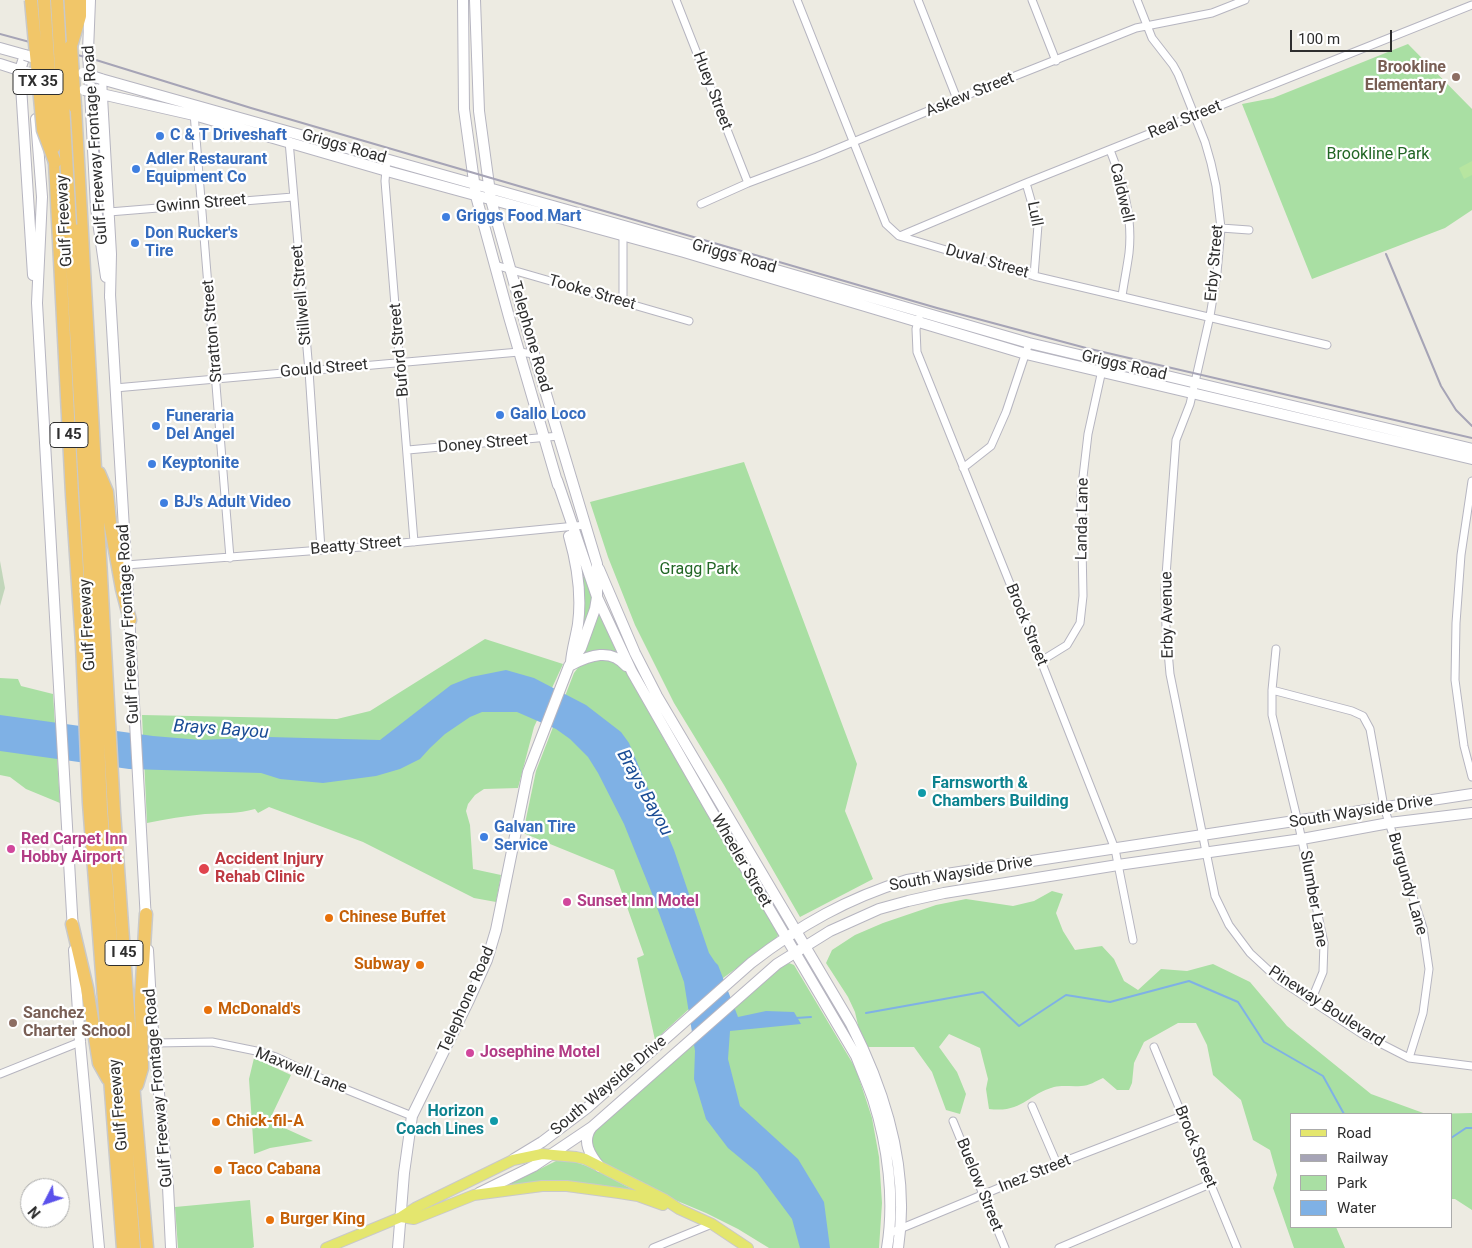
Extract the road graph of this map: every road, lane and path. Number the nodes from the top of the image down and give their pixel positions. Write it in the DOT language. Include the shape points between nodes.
graph roads {
  1 [pos="26,0"];
  2 [pos="31,0"];
  3 [pos="44,0"];
  4 [pos="57,0"];
  5 [pos="68,0"];
  6 [pos="80,0"];
  7 [pos="90,0"];
  8 [pos="463,0"];
  9 [pos="475,0"];
  10 [pos="676,0"];
  11 [pos="797,0"];
  12 [pos="918,0"];
  13 [pos="1032,0"];
  14 [pos="1137,0"];
  15 [pos="1244,0"];
  16 [pos="1231,2"];
  17 [pos="1472,5"];
  18 [pos="1147,26"];
  19 [pos="71,46"];
  20 [pos="0,48"];
  21 [pos="25,55"];
  22 [pos="1056,61"];
  23 [pos="0,64"];
  24 [pos="23,71"];
  25 [pos="101,79"];
  26 [pos="99,94"];
  27 [pos="957,99"];
  28 [pos="194,104"];
  29 [pos="194,116"];
  30 [pos="1195,116"];
  31 [pos="288,131"];
  32 [pos="854,142"];
  33 [pos="290,143"];
  34 [pos="1110,150"];
  35 [pos="387,159"];
  36 [pos="55,162"];
  37 [pos="386,171"];
  38 [pos="748,183"];
  39 [pos="1026,183"];
  40 [pos="474,184"];
  41 [pos="488,188"];
  42 [pos="476,196"];
  43 [pos="293,197"];
  44 [pos="491,200"];
  45 [pos="202,204"];
  46 [pos="701,204"];
  47 [pos="109,212"];
  48 [pos="69,225"];
  49 [pos="1221,228"];
  50 [pos="1249,230"];
  51 [pos="623,231"];
  52 [pos="899,236"];
  53 [pos="495,265"];
  54 [pos="510,270"];
  55 [pos="1034,276"];
  56 [pos="37,294"];
  57 [pos="1122,296"];
  58 [pos="110,298"];
  59 [pos="623,302"];
  60 [pos="1210,316"];
  61 [pos="919,318"];
  62 [pos="689,321"];
  63 [pos="1029,343"];
  64 [pos="1327,345"];
  65 [pos="519,352"];
  66 [pos="534,354"];
  67 [pos="1026,354"];
  68 [pos="1104,361"];
  69 [pos="401,363"];
  70 [pos="309,371"];
  71 [pos="1102,372"];
  72 [pos="217,379"];
  73 [pos="115,388"];
  74 [pos="1193,388"];
  75 [pos="559,436"];
  76 [pos="544,439"];
  77 [pos="1472,449"];
  78 [pos="408,450"];
  79 [pos="1472,459"];
  80 [pos="96,465"];
  81 [pos="963,468"];
  82 [pos="1472,481"];
  83 [pos="586,526"];
  84 [pos="570,528"];
  85 [pos="414,542"];
  86 [pos="322,549"];
  87 [pos="230,558"];
  88 [pos="597,564"];
  89 [pos="126,565"];
  90 [pos="597,597"];
  91 [pos="130,620"];
  92 [pos="94,645"];
  93 [pos="1276,649"];
  94 [pos="1041,661"];
  95 [pos="570,666"];
  96 [pos="632,672"];
  97 [pos="1272,690"];
  98 [pos="1472,777"];
  99 [pos="1472,794"];
  100 [pos="1384,807"];
  101 [pos="1472,813"];
  102 [pos="1298,822"];
  103 [pos="1389,822"];
  104 [pos="1202,836"];
  105 [pos="1302,840"];
  106 [pos="1115,849"];
  107 [pos="1206,852"];
  108 [pos="1118,865"];
  109 [pos="872,891"];
  110 [pos="879,909"];
  111 [pos="146,914"];
  112 [pos="72,924"];
  113 [pos="796,930"];
  114 [pos="785,937"];
  115 [pos="1133,940"];
  116 [pos="804,946"];
  117 [pos="794,952"];
  118 [pos="1311,1001"];
  119 [pos="80,1042"];
  120 [pos="156,1043"];
  121 [pos="1154,1046"];
  122 [pos="861,1054"];
  123 [pos="1409,1058"];
  124 [pos="1472,1066"];
  125 [pos="0,1074"];
  126 [pos="110,1083"];
  127 [pos="134,1095"];
  128 [pos="1032,1106"];
  129 [pos="412,1116"];
  130 [pos="1182,1116"];
  131 [pos="953,1122"];
  132 [pos="592,1126"];
  133 [pos="890,1146"];
  134 [pos="551,1155"];
  135 [pos="513,1160"];
  136 [pos="1057,1164"];
  137 [pos="601,1167"];
  138 [pos="1210,1184"];
  139 [pos="983,1195"];
  140 [pos="474,1196"];
  141 [pos="679,1209"];
  142 [pos="401,1217"];
  143 [pos="712,1224"];
  144 [pos="901,1228"];
  145 [pos="890,1233"];
  146 [pos="733,1243"];
  147 [pos="99,1248"];
  148 [pos="123,1248"];
  149 [pos="134,1248"];
  150 [pos="148,1248"];
  151 [pos="171,1248"];
  152 [pos="326,1248"];
  153 [pos="398,1248"];
  154 [pos="653,1248"];
  155 [pos="748,1248"];
  156 [pos="887,1248"];
  157 [pos="898,1248"];
  158 [pos="1005,1248"];
  159 [pos="1059,1248"];
  160 [pos="1237,1248"];
  1 -- 56 [label="main road" via="42,197"];
  2 -- 36 [label="highway, TX 35, bridge" via="43,130"];
  3 -- 36 [label="highway, Gulf Freeway / I 45, bridge"];
  4 -- 48 [label="highway, Gulf Freeway, bridge"];
  5 -- 19 [label="highway, Gulf Freeway / I 45"];
  6 -- 19 [label="highway" via="80,16"];
  7 -- 58 [label="main road, Gulf Freeway Frontage Road" via="88,60 96,208"];
  8 -- 40 [label="main road, Telephone Road" via="464,109"];
  9 -- 41 [label="main road, Telephone Road" via="479,111"];
  10 -- 38 [label="street, Huey Street"];
  11 -- 32 [label="street"];
  12 -- 27 [label="street"];
  13 -- 22 [label="street"];
  14 -- 18 [label="street, Erby Street"];
  15 -- 16 [label="street, Askew Street"];
  16 -- 18 [label="street, Askew Street" via="1196,17"];
  17 -- 30 [label="street, Real Street"];
  18 -- 22 [label="street, Askew Street"];
  18 -- 30 [label="street, Erby Street" via="1157,47 1173,65"];
  19 -- 48 [label="highway, Gulf Freeway / I 45, bridge"];
  20 -- 21 [label="main road, Griggs Road"];
  21 -- 24 [label="main road"];
  21 -- 25 [label="main road, Griggs Road, bridge"];
  22 -- 27 [label="street, Askew Street"];
  23 -- 24 [label="main road, Griggs Road"];
  24 -- 26 [label="main road, Griggs Road, bridge"];
  24 -- 56 [label="main road" via="32,269"];
  25 -- 26 [label="main road"];
  25 -- 28 [label="main road, Griggs Road"];
  26 -- 29 [label="main road, Griggs Road"];
  26 -- 47 [label="main road"];
  27 -- 32 [label="street, Askew Street"];
  28 -- 29 [label="street, Stratton Street"];
  28 -- 31 [label="main road, Griggs Road"];
  29 -- 33 [label="main road, Griggs Road"];
  29 -- 45 [label="street, Stratton Street"];
  30 -- 34 [label="street, Real Street"];
  30 -- 49 [label="street, Erby Street" via="1211,163"];
  31 -- 33 [label="street, Stillwell Street"];
  31 -- 35 [label="main road, Griggs Road"];
  32 -- 38 [label="street, Askew Street"];
  32 -- 52 [label="street" via="886,224"];
  33 -- 37 [label="main road, Griggs Road"];
  33 -- 43 [label="street, Stillwell Street"];
  34 -- 39 [label="street, Real Street"];
  34 -- 57 [label="street, Caldwell" via="1128,208 1129,253"];
  35 -- 37 [label="street, Buford Street"];
  35 -- 40 [label="main road, Griggs Road"];
  36 -- 48 [label="highway, Gulf Freeway / I 45"];
  37 -- 42 [label="main road, Griggs Road"];
  37 -- 69 [label="street, Buford Street"];
  38 -- 46 [label="street, Askew Street"];
  39 -- 52 [label="street, Real Street"];
  39 -- 55 [label="street, Lull" via="1038,226"];
  40 -- 41 [label="main road, Griggs Road"];
  40 -- 42 [label="main road, Telephone Road"];
  41 -- 44 [label="main road, Telephone Road"];
  41 -- 51 [label="main road, Griggs Road"];
  42 -- 44 [label="main road, Griggs Road"];
  42 -- 53 [label="main road, Telephone Road"];
  43 -- 45 [label="street, Gwinn Street"];
  43 -- 70 [label="street, Stillwell Street"];
  44 -- 51 [label="main road, Griggs Road"];
  44 -- 54 [label="main road, Telephone Road"];
  45 -- 47 [label="street, Gwinn Street"];
  45 -- 72 [label="street, Stratton Street"];
  47 -- 58 [label="main road" via="112,254"];
  48 -- 80 [label="highway, Gulf Freeway / I 45"];
  48 -- 92 [label="highway, Gulf Freeway"];
  49 -- 50 [label="street"];
  49 -- 60 [label="street, Erby Street"];
  51 -- 59 [label="street"];
  51 -- 61 [label="main road, Griggs Road" via="764,276"];
  52 -- 55 [label="street, Duval Street"];
  53 -- 54 [label="street, Tooke Street"];
  53 -- 65 [label="main road, Telephone Road"];
  54 -- 59 [label="street, Tooke Street"];
  54 -- 66 [label="main road, Telephone Road"];
  55 -- 57 [label="street, Duval Street"];
  56 -- 112 [label="main road"];
  57 -- 60 [label="street, Duval Street"];
  58 -- 73 [label="main road, Gulf Freeway Frontage Road"];
  59 -- 62 [label="street, Tooke Street"];
  60 -- 64 [label="street, Duval Street"];
  60 -- 74 [label="street, Erby Street"];
  61 -- 63 [label="main road, Griggs Road"];
  61 -- 67 [label="main road, Griggs Road"];
  61 -- 81 [label="street, Brock Street" via="917,352"];
  63 -- 67 [label="street"];
  63 -- 68 [label="main road, Griggs Road"];
  65 -- 66 [label="street, Gould Street"];
  65 -- 69 [label="street, Gould Street"];
  65 -- 76 [label="main road, Telephone Road"];
  66 -- 75 [label="main road, Telephone Road"];
  67 -- 71 [label="main road, Griggs Road"];
  67 -- 81 [label="street" via="991,446"];
  68 -- 71 [label="street, Landa Lane"];
  68 -- 74 [label="main road, Griggs Road"];
  69 -- 70 [label="street, Gould Street"];
  69 -- 78 [label="street, Buford Street"];
  70 -- 72 [label="street, Gould Street"];
  70 -- 86 [label="street, Stillwell Street"];
  71 -- 74 [label="main road, Griggs Road"];
  71 -- 94 [label="street, Landa Lane" via="1088,434 1081,494 1083,596 1080,623 1067,645"];
  72 -- 73 [label="street, Gould Street"];
  72 -- 87 [label="street, Stratton Street"];
  73 -- 89 [label="main road, Gulf Freeway Frontage Road"];
  74 -- 77 [label="main road, Griggs Road"];
  74 -- 79 [label="main road, Griggs Road"];
  74 -- 104 [label="street, Erby Avenue" via="1176,440 1165,589 1170,674"];
  75 -- 76 [label="street, Doney Street"];
  75 -- 83 [label="main road, Telephone Road"];
  76 -- 78 [label="street, Doney Street"];
  76 -- 84 [label="main road, Telephone Road"];
  78 -- 85 [label="street, Buford Street"];
  80 -- 91 [label="highway" via="107,492 115,551"];
  80 -- 92 [label="highway, Gulf Freeway / I 45"];
  81 -- 94 [label="street, Brock Street"];
  82 -- 98 [label="street" via="1461,555 1456,680 1464,746"];
  83 -- 84 [label="street, Beatty Street"];
  83 -- 88 [label="main road, Telephone Road"];
  84 -- 85 [label="street, Beatty Street"];
  84 -- 90 [label="main road, Wheeler Street"];
  84 -- 95 [label="main road, Telephone Road" via="579,582 578,623"];
  85 -- 86 [label="street, Beatty Street"];
  86 -- 87 [label="street, Beatty Street"];
  87 -- 89 [label="street, Beatty Street"];
  88 -- 90 [label="main road, Telephone Road"];
  88 -- 113 [label="main road, Wheeler Street" via="653,687"];
  89 -- 91 [label="main road, Gulf Freeway Frontage Road"];
  90 -- 95 [label="main road, Telephone Road" via="581,648"];
  90 -- 96 [label="main road, Wheeler Street"];
  91 -- 111 [label="main road, Gulf Freeway Frontage Road"];
  92 -- 126 [label="highway, Gulf Freeway / I 45" via="89,803"];
  92 -- 127 [label="highway, Gulf Freeway / I 45" via="114,812"];
  92 -- 149 [label="highway, Gulf Freeway" via="101,809"];
  93 -- 97 [label="street, Slumber Lane"];
  94 -- 106 [label="street, Brock Street"];
  95 -- 96 [label="main road" via="586,657 610,655 621,660"];
  95 -- 129 [label="main road, Telephone Road" via="528,772 487,960"];
  96 -- 114 [label="main road, Wheeler Street"];
  97 -- 100 [label="street, Burgundy Lane" via="1363,716 1370,728"];
  97 -- 102 [label="street, Slumber Lane" via="1272,715"];
  99 -- 100 [label="main road, South Wayside Drive"];
  100 -- 102 [label="main road, South Wayside Drive"];
  100 -- 103 [label="street, Burgundy Lane"];
  101 -- 103 [label="main road, South Wayside Drive"];
  102 -- 104 [label="main road, South Wayside Drive"];
  102 -- 105 [label="street, Slumber Lane"];
  103 -- 105 [label="main road, South Wayside Drive"];
  103 -- 123 [label="street, Burgundy Lane" via="1422,928 1428,969 1423,1013"];
  104 -- 106 [label="main road, South Wayside Drive"];
  104 -- 107 [label="street, Pineway Boulevard"];
  105 -- 107 [label="main road, South Wayside Drive"];
  105 -- 118 [label="street, Slumber Lane" via="1324,943 1322,972"];
  106 -- 108 [label="street, Brock Street"];
  106 -- 109 [label="main road, South Wayside Drive" via="907,880"];
  107 -- 108 [label="main road, South Wayside Drive"];
  107 -- 118 [label="street, Pineway Boulevard" via="1215,896 1229,925 1250,953 1278,979"];
  108 -- 110 [label="main road, South Wayside Drive" via="944,893"];
  108 -- 115 [label="street, Brock Street"];
  109 -- 110 [label="main road"];
  109 -- 113 [label="main road, South Wayside Drive"];
  110 -- 116 [label="main road, South Wayside Drive"];
  111 -- 120 [label="main road, Gulf Freeway Frontage Road"];
  111 -- 127 [label="highway" via="141,999 142,1068"];
  112 -- 119 [label="main road"];
  112 -- 126 [label="highway" via="87,988 99,1063"];
  113 -- 114 [label="main road, South Wayside Drive"];
  113 -- 116 [label="main road, Wheeler Street"];
  114 -- 117 [label="main road, Wheeler Street"];
  114 -- 135 [label="main road, South Wayside Drive" via="751,962 566,1125"];
  116 -- 117 [label="main road, South Wayside Drive"];
  116 -- 122 [label="main road, Wheeler Street" via="851,1024"];
  117 -- 122 [label="main road, Wheeler Street"];
  117 -- 132 [label="main road, South Wayside Drive" via="759,978"];
  118 -- 123 [label="street, Pineway Boulevard" via="1362,1034"];
  119 -- 125 [label="street"];
  119 -- 147 [label="main road"];
  120 -- 129 [label="street, Maxwell Lane" via="212,1042 261,1052"];
  120 -- 151 [label="main road, Gulf Freeway Frontage Road"];
  121 -- 130 [label="street, Brock Street"];
  122 -- 133 [label="main road, Wheeler Street" via="883,1096"];
  123 -- 124 [label="street, Pineway Boulevard"];
  126 -- 148 [label="highway, Gulf Freeway / I 45"];
  127 -- 150 [label="highway, Gulf Freeway / I 45"];
  128 -- 136 [label="street"];
  129 -- 142 [label="main road, Telephone Road"];
  130 -- 136 [label="street, Inez Street"];
  130 -- 138 [label="street, Brock Street"];
  131 -- 139 [label="street, Buelow Street"];
  132 -- 134 [label="main road, South Wayside Drive"];
  132 -- 137 [label="main road" via="586,1140 588,1150"];
  133 -- 144 [label="main road, Wheeler Street" via="900,1183"];
  133 -- 145 [label="main road, Wheeler Street"];
  134 -- 135 [label="main road"];
  134 -- 137 [label="main road" via="576,1157"];
  134 -- 140 [label="main road, South Wayside Drive"];
  135 -- 142 [label="main road, South Wayside Drive"];
  136 -- 139 [label="street, Inez Street"];
  137 -- 141 [label="main road"];
  138 -- 159 [label="street"];
  138 -- 160 [label="street, Brock Street"];
  139 -- 144 [label="street, Inez Street"];
  139 -- 158 [label="street, Buelow Street"];
  140 -- 141 [label="main road" via="542,1186 567,1186 638,1196"];
  140 -- 142 [label="main road, South Wayside Drive" via="414,1219"];
  141 -- 143 [label="main road"];
  142 -- 152 [label="main road, South Wayside Drive"];
  142 -- 153 [label="main road, Telephone Road"];
  143 -- 146 [label="main road"];
  143 -- 154 [label="street"];
  144 -- 145 [label="street, Inez Street"];
  144 -- 157 [label="main road, Wheeler Street"];
  145 -- 156 [label="main road, Wheeler Street"];
  146 -- 155 [label="main road"];
}
